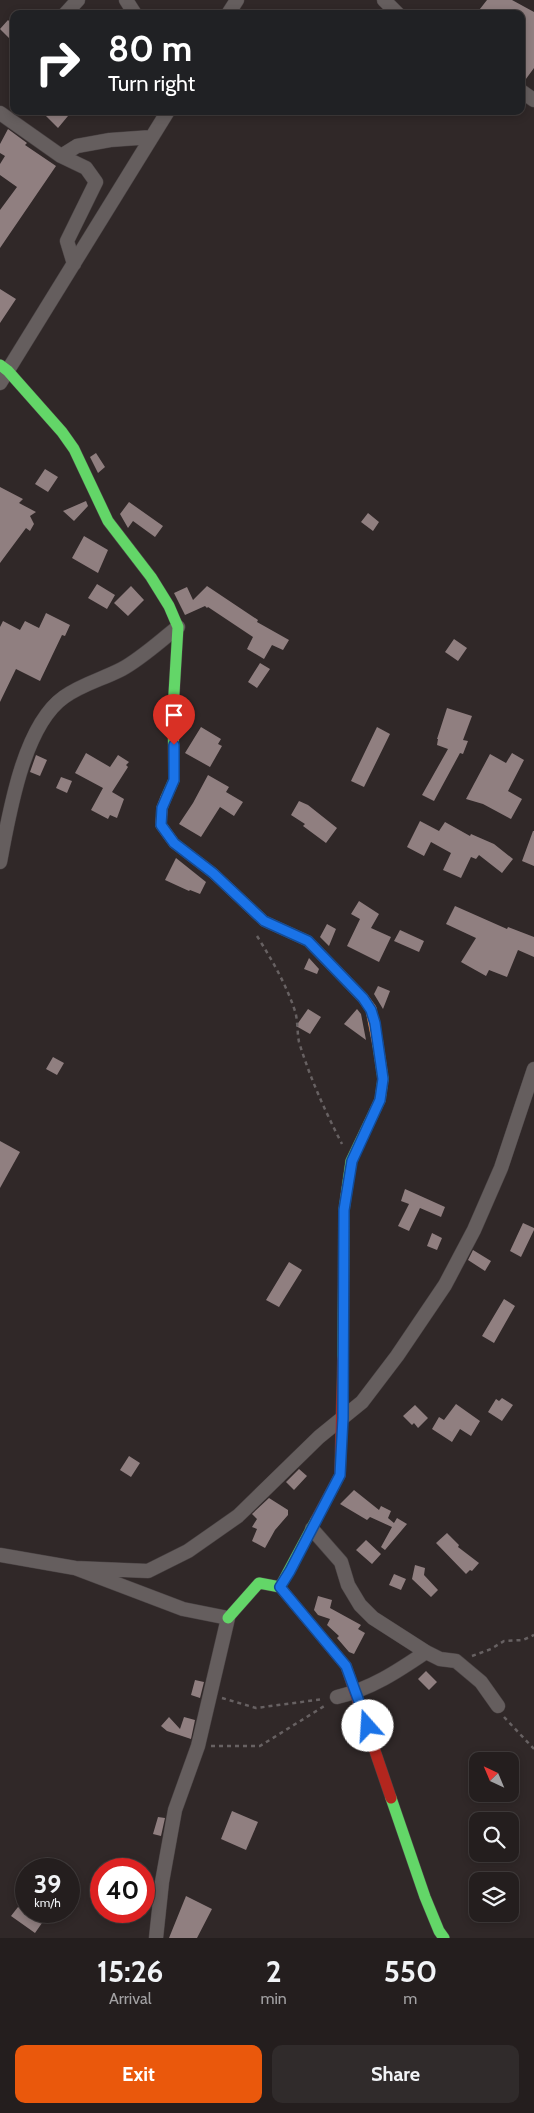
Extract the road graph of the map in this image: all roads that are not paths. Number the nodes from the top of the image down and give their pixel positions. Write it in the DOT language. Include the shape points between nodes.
graph roads {
  1 [pos="78,0"];
  2 [pos="384,0"];
  3 [pos="69,10"];
  4 [pos="394,10"];
  5 [pos="5,115"];
  6 [pos="166,115"];
  7 [pos="152,137"];
  8 [pos="61,156"];
  9 [pos="74,264"];
  10 [pos="2,373"];
  11 [pos="178,627"];
  12 [pos="0,862"];
  13 [pos="534,1069"];
  14 [pos="343,1418"];
  15 [pos="312,1529"];
  16 [pos="0,1555"];
  17 [pos="75,1568"];
  18 [pos="280,1587"];
  19 [pos="228,1618"];
  20 [pos="426,1652"];
  21 [pos="356,1692"];
  22 [pos="337,1697"];
  23 [pos="498,1706"];
  24 [pos="156,1938"];
  25 [pos="444,1938"];
  1 -- 3 [label="street"];
  2 -- 4 [label="street"];
  5 -- 8 [label="street"];
  6 -- 7 [label="street"];
  7 -- 8 [label="street" via="77,146"];
  7 -- 9 [label="street"];
  8 -- 9 [label="street" via="86,168 96,182 67,241"];
  9 -- 10 [label="street"];
  10 -- 11 [label="street" via="62,432 74,449 108,521 151,577"];
  11 -- 12 [label="street" via="123,668 62,698 49,712 38,728 24,763 12,800"];
  11 -- 14 [label="street" via="173,710 174,780 162,808 161,825 174,843 213,873 259,917 308,941 363,998 375,1023 383,1079 380,1100 352,1161 344,1210"];
  13 -- 14 [label="street" via="501,1168 445,1285 362,1402"];
  14 -- 15 [label="street" via="340,1475"];
  14 -- 17 [label="street" via="292,1462 238,1516 188,1552 148,1571"];
  15 -- 18 [label="street"];
  15 -- 20 [label="street" via="341,1562 348,1585 360,1605 373,1618"];
  16 -- 17 [label="street"];
  17 -- 19 [label="street" via="183,1609"];
  18 -- 19 [label="street" via="259,1583"];
  18 -- 21 [label="street" via="346,1666"];
  19 -- 24 [label="street" via="198,1746 175,1810"];
  20 -- 21 [label="street" via="390,1676"];
  20 -- 23 [label="street" via="440,1659 456,1661 481,1682"];
  21 -- 22 [label="street"];
  21 -- 25 [label="street" via="412,1863"];
}
